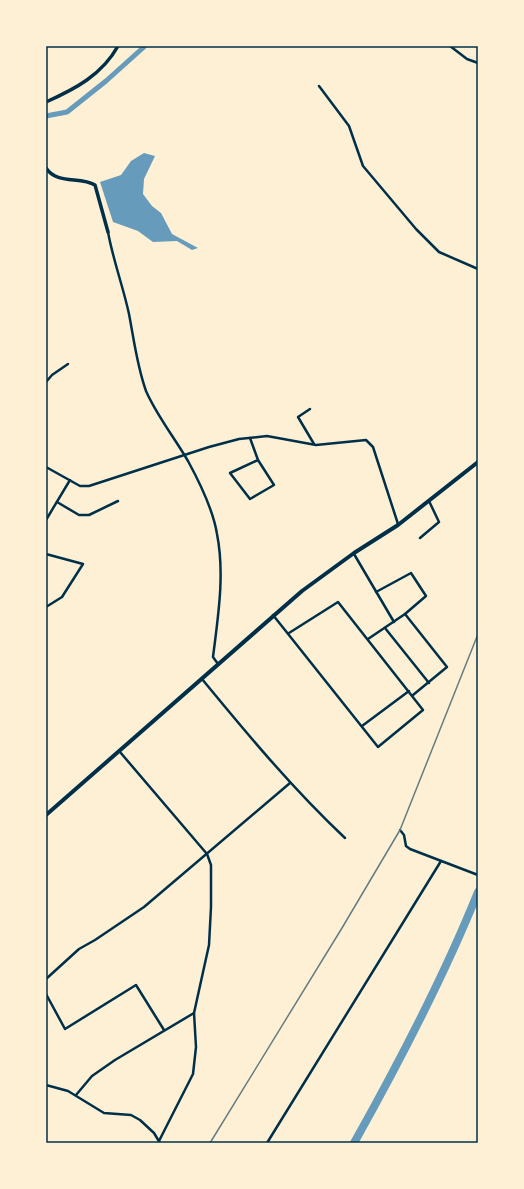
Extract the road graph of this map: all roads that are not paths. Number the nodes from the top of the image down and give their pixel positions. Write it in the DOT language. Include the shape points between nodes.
graph roads {
  1 [pos="118,46"];
  2 [pos="450,46"];
  3 [pos="478,63"];
  4 [pos="319,86"];
  5 [pos="46,102"];
  6 [pos="46,168"];
  7 [pos="108,232"];
  8 [pos="478,269"];
  9 [pos="68,364"];
  10 [pos="46,381"];
  11 [pos="310,409"];
  12 [pos="250,438"];
  13 [pos="314,445"];
  14 [pos="184,455"];
  15 [pos="258,460"];
  16 [pos="478,462"];
  17 [pos="46,467"];
  18 [pos="70,480"];
  19 [pos="429,500"];
  20 [pos="118,501"];
  21 [pos="57,502"];
  22 [pos="46,520"];
  23 [pos="398,524"];
  24 [pos="420,538"];
  25 [pos="354,553"];
  26 [pos="46,554"];
  27 [pos="376,592"];
  28 [pos="46,608"];
  29 [pos="273,614"];
  30 [pos="405,614"];
  31 [pos="394,622"];
  32 [pos="386,628"];
  33 [pos="289,633"];
  34 [pos="368,640"];
  35 [pos="218,664"];
  36 [pos="202,679"];
  37 [pos="429,683"];
  38 [pos="409,690"];
  39 [pos="413,696"];
  40 [pos="362,726"];
  41 [pos="120,752"];
  42 [pos="290,783"];
  43 [pos="46,815"];
  44 [pos="400,830"];
  45 [pos="346,838"];
  46 [pos="207,854"];
  47 [pos="441,861"];
  48 [pos="478,875"];
  49 [pos="46,979"];
  50 [pos="46,994"];
  51 [pos="194,1012"];
  52 [pos="164,1030"];
  53 [pos="46,1085"];
  54 [pos="76,1095"];
  55 [pos="159,1142"];
  56 [pos="267,1143"];
  1 -- 5 [label="street" via="89,79"];
  2 -- 3 [label="street"];
  4 -- 8 [label="street" via="349,126 363,166 416,229 439,252"];
  6 -- 7 [label="street" via="58,178 89,181 95,185"];
  7 -- 14 [label="street" via="144,385 157,415"];
  9 -- 10 [label="street"];
  11 -- 13 [label="street" via="298,417"];
  12 -- 13 [label="street" via="267,436"];
  12 -- 14 [label="street"];
  12 -- 15 [label="street"];
  13 -- 23 [label="street" via="366,440 370,442"];
  14 -- 18 [label="street" via="94,485 80,486"];
  14 -- 35 [label="street" via="212,513 217,534 220,580 213,658"];
  15 -- 15 [label="street" via="274,485 250,499 230,473"];
  16 -- 19 [label="main road"];
  17 -- 18 [label="street"];
  18 -- 21 [label="street"];
  19 -- 23 [label="main road"];
  19 -- 24 [label="street" via="439,522"];
  20 -- 21 [label="street" via="89,514 79,515"];
  21 -- 22 [label="street"];
  23 -- 25 [label="main road"];
  25 -- 27 [label="street"];
  25 -- 29 [label="main road"];
  26 -- 28 [label="street" via="84,564 62,597"];
  27 -- 30 [label="street" via="411,572 426,596"];
  27 -- 31 [label="street"];
  29 -- 33 [label="street"];
  29 -- 35 [label="main road"];
  30 -- 31 [label="street"];
  30 -- 37 [label="street" via="447,667"];
  31 -- 32 [label="street"];
  32 -- 34 [label="street"];
  32 -- 37 [label="street"];
  33 -- 34 [label="street" via="338,602"];
  33 -- 40 [label="street"];
  34 -- 38 [label="street"];
  35 -- 36 [label="main road"];
  36 -- 41 [label="main road"];
  36 -- 42 [label="street"];
  37 -- 39 [label="street"];
  38 -- 39 [label="street"];
  38 -- 40 [label="street"];
  39 -- 40 [label="street" via="423,710 378,747"];
  41 -- 43 [label="main road"];
  41 -- 46 [label="street"];
  42 -- 45 [label="street"];
  42 -- 46 [label="street"];
  44 -- 47 [label="street" via="406,846"];
  46 -- 49 [label="street" via="144,907 79,949"];
  46 -- 51 [label="street" via="211,865 212,907 209,945"];
  47 -- 48 [label="street"];
  47 -- 56 [label="street"];
  50 -- 52 [label="street" via="65,1029 136,984"];
  51 -- 52 [label="street"];
  51 -- 55 [label="street" via="196,1057 193,1074"];
  52 -- 54 [label="street" via="92,1076"];
  53 -- 54 [label="street"];
  54 -- 55 [label="street" via="104,1113 131,1115 140,1120"];
}
